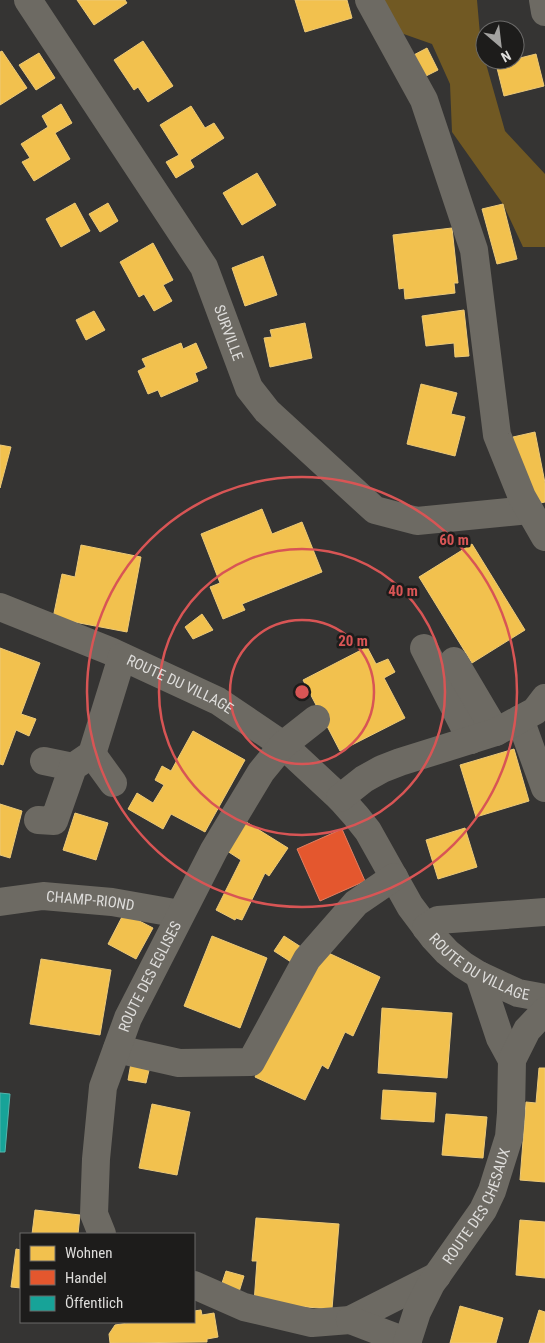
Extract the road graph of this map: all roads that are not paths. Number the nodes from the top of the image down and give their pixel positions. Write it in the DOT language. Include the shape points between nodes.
graph roads {
  1 [pos="28,0"];
  2 [pos="368,0"];
  3 [pos="543,0"];
  4 [pos="545,12"];
  5 [pos="529,510"];
  6 [pos="545,537"];
  7 [pos="0,607"];
  8 [pos="424,648"];
  9 [pos="122,657"];
  10 [pos="454,660"];
  11 [pos="545,698"];
  12 [pos="316,719"];
  13 [pos="520,719"];
  14 [pos="484,736"];
  15 [pos="283,746"];
  16 [pos="82,760"];
  17 [pos="44,762"];
  18 [pos="113,783"];
  19 [pos="545,788"];
  20 [pos="340,798"];
  21 [pos="38,820"];
  22 [pos="394,877"];
  23 [pos="0,902"];
  24 [pos="545,912"];
  25 [pos="180,914"];
  26 [pos="426,928"];
  27 [pos="479,975"];
  28 [pos="545,998"];
  29 [pos="545,1011"];
  30 [pos="118,1048"];
  31 [pos="512,1060"];
  32 [pos="102,1233"];
  33 [pos="436,1276"];
  34 [pos="195,1285"];
  35 [pos="350,1320"];
  36 [pos="407,1342"];
  1 -- 5 [label="street, SURVILLE" via="204,266 249,388 267,412 375,510 416,521"];
  2 -- 5 [label="street" via="424,100 474,250 498,435"];
  3 -- 4 [label="street"];
  5 -- 6 [label="street"];
  7 -- 9 [label="street, ROUTE DU VILLAGE"];
  8 -- 14 [label="street"];
  9 -- 15 [label="street, ROUTE DU VILLAGE" via="218,701"];
  9 -- 16 [label="street"];
  10 -- 14 [label="street"];
  11 -- 13 [label="street" via="535,711"];
  12 -- 15 [label="street, ROUTE DES EGLISES"];
  13 -- 14 [label="street"];
  13 -- 19 [label="street"];
  14 -- 20 [label="street" via="382,770"];
  15 -- 20 [label="street, ROUTE DU VILLAGE"];
  15 -- 25 [label="street, ROUTE DES EGLISES" via="268,762 243,802"];
  16 -- 17 [label="street"];
  16 -- 18 [label="street"];
  16 -- 21 [label="street" via="54,822"];
  20 -- 22 [label="street, ROUTE DU VILLAGE" via="368,832"];
  22 -- 26 [label="street, ROUTE DU VILLAGE"];
  22 -- 30 [label="street" via="356,903 307,959 250,1062 179,1063"];
  23 -- 25 [label="street, CHAMP-RIOND" via="43,896 112,902"];
  24 -- 26 [label="street" via="438,920"];
  25 -- 30 [label="street, ROUTE DES EGLISES" via="128,1018"];
  26 -- 27 [label="street, ROUTE DU VILLAGE" via="447,952"];
  27 -- 28 [label="street, ROUTE DU VILLAGE" via="518,993"];
  27 -- 31 [label="street, ROUTE DES CHESAUX" via="500,1038"];
  29 -- 31 [label="street, ROUTE DES CHESAUX" via="527,1030"];
  30 -- 32 [label="street, ROUTE DES EGLISES" via="103,1087 96,1159 94,1214"];
  31 -- 33 [label="street, ROUTE DES CHESAUX" via="509,1137 497,1177 483,1210"];
  33 -- 35 [label="street"];
  33 -- 36 [label="street, ROUTE DES CHESAUX" via="417,1312"];
  34 -- 35 [label="street" via="244,1307 312,1323"];
  35 -- 36 [label="street"];
}
